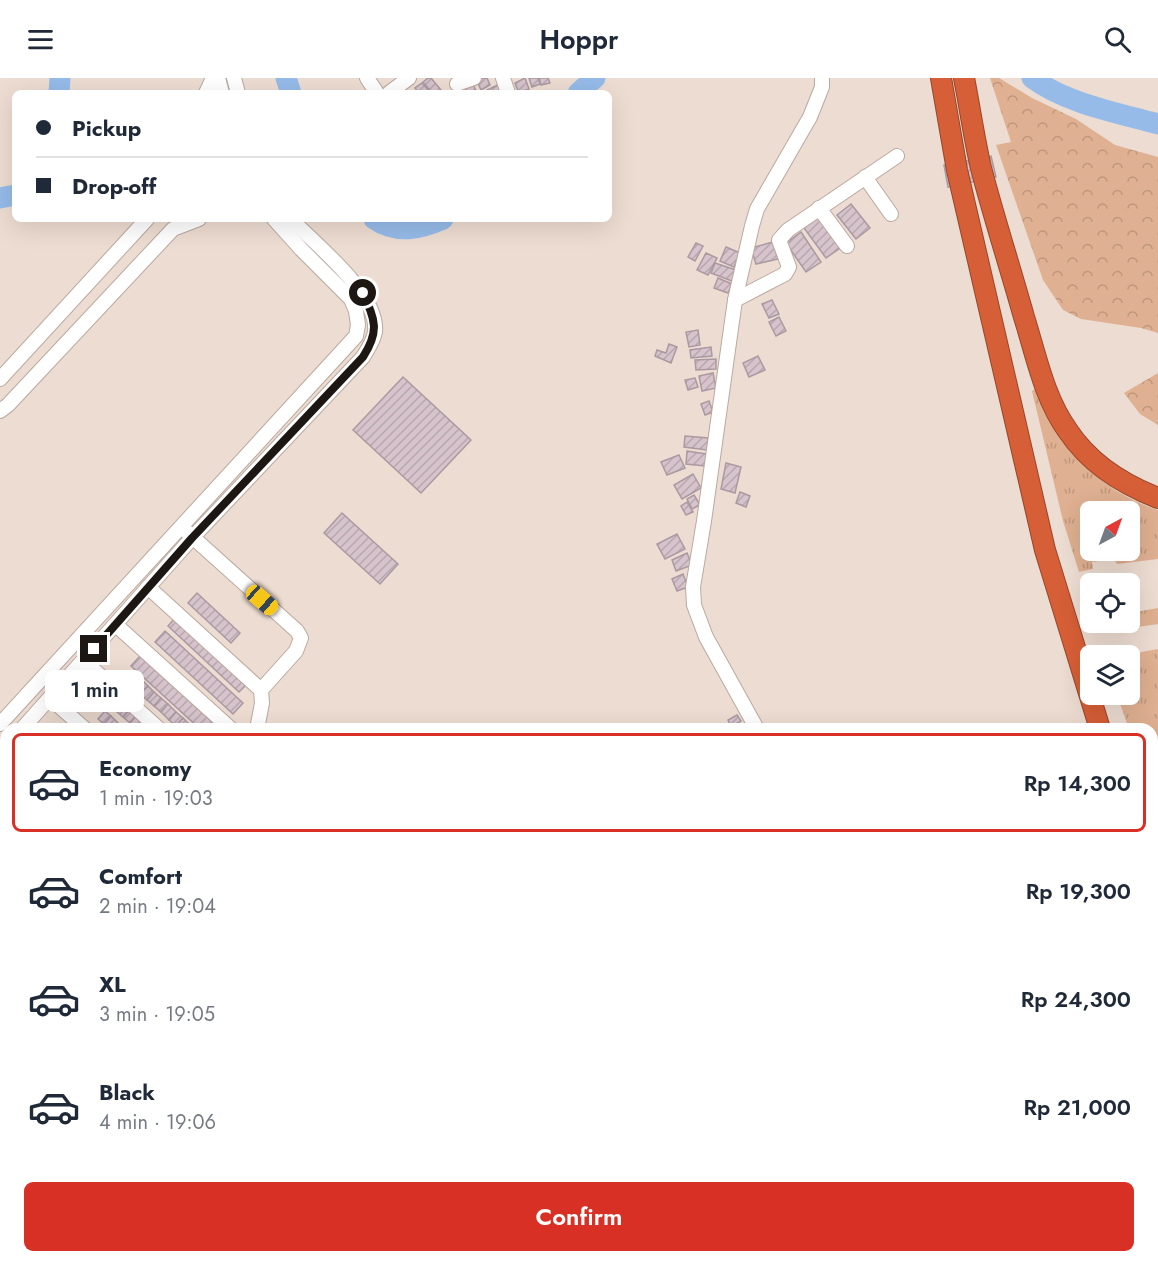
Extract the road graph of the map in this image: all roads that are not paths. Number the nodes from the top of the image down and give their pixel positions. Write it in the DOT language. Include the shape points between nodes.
graph roads {
  1 [pos="409,78"];
  2 [pos="474,78"];
  3 [pos="822,78"];
  4 [pos="941,78"];
  5 [pos="964,78"];
  6 [pos="457,85"];
  7 [pos="393,90"];
  8 [pos="897,156"];
  9 [pos="865,177"];
  10 [pos="819,208"];
  11 [pos="891,214"];
  12 [pos="144,222"];
  13 [pos="165,222"];
  14 [pos="192,222"];
  15 [pos="277,222"];
  16 [pos="294,222"];
  17 [pos="173,230"];
  18 [pos="847,246"];
  19 [pos="735,300"];
  20 [pos="356,336"];
  21 [pos="372,343"];
  22 [pos="0,379"];
  23 [pos="0,411"];
  24 [pos="1158,498"];
  25 [pos="182,526"];
  26 [pos="192,538"];
  27 [pos="148,587"];
  28 [pos="122,589"];
  29 [pos="135,603"];
  30 [pos="116,625"];
  31 [pos="84,661"];
  32 [pos="261,690"];
  33 [pos="50,698"];
  34 [pos="1,723"];
  35 [pos="27,723"];
  36 [pos="78,723"];
  37 [pos="152,723"];
  38 [pos="224,723"];
  39 [pos="258,723"];
  40 [pos="754,723"];
  41 [pos="1098,723"];
  1 -- 7 [label="street"];
  2 -- 6 [label="street"];
  3 -- 19 [label="street" via="805,127 757,208"];
  4 -- 41 [label="highway" via="957,170 1045,550"];
  5 -- 24 [label="highway" via="991,203 1055,410 1068,432 1095,462 1123,482"];
  8 -- 9 [label="street"];
  9 -- 10 [label="street"];
  9 -- 11 [label="street"];
  10 -- 18 [label="street"];
  10 -- 19 [label="street" via="779,240 789,267 785,274"];
  12 -- 22 [label="street"];
  13 -- 17 [label="street"];
  14 -- 17 [label="street"];
  15 -- 20 [label="street" via="351,299 358,325"];
  16 -- 21 [label="street" via="363,293 375,322"];
  17 -- 23 [label="street"];
  19 -- 40 [label="street" via="693,593 706,637"];
  20 -- 21 [label="street"];
  20 -- 25 [label="street"];
  21 -- 26 [label="street"];
  25 -- 26 [label="street"];
  25 -- 28 [label="street"];
  26 -- 27 [label="street"];
  26 -- 32 [label="street" via="301,638 296,651"];
  27 -- 29 [label="street"];
  27 -- 32 [label="street"];
  28 -- 29 [label="street"];
  28 -- 34 [label="street"];
  29 -- 30 [label="street"];
  30 -- 31 [label="street"];
  30 -- 38 [label="street"];
  31 -- 33 [label="street"];
  31 -- 37 [label="street"];
  32 -- 39 [label="street"];
  33 -- 35 [label="street"];
  33 -- 36 [label="street"];
}
